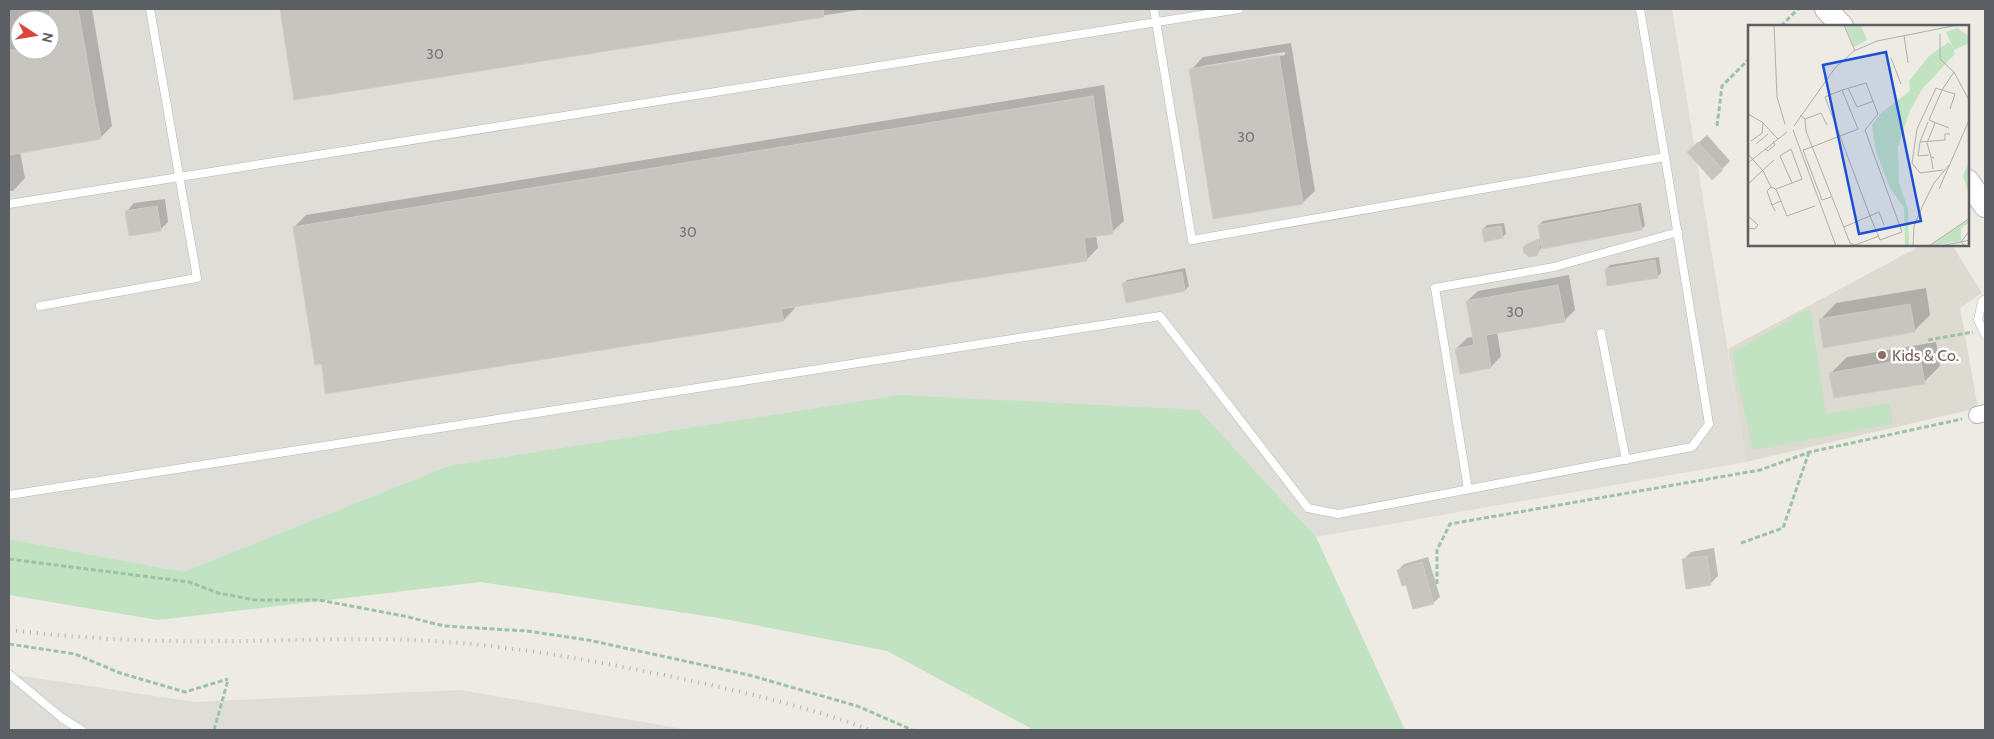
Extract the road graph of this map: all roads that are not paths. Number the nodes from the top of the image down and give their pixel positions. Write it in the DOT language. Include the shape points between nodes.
graph roads {
  1 [pos="150,9"];
  2 [pos="1154,9"];
  3 [pos="1239,9"];
  4 [pos="1640,9"];
  5 [pos="1826,9"];
  6 [pos="1156,22"];
  7 [pos="1841,25"];
  8 [pos="1665,157"];
  9 [pos="180,176"];
  10 [pos="1969,182"];
  11 [pos="9,204"];
  12 [pos="1985,206"];
  13 [pos="1678,232"];
  14 [pos="1985,300"];
  15 [pos="40,306"];
  16 [pos="1984,332"];
  17 [pos="1601,333"];
  18 [pos="1626,460"];
  19 [pos="1468,489"];
  20 [pos="9,495"];
  21 [pos="9,674"];
  22 [pos="81,730"];
  1 -- 9 [label="lane"];
  2 -- 6 [label="lane"];
  3 -- 6 [label="lane"];
  4 -- 8 [label="lane"];
  5 -- 7 [label="street"];
  6 -- 8 [label="lane" via="1192,240"];
  6 -- 9 [label="lane"];
  8 -- 13 [label="lane"];
  9 -- 11 [label="lane"];
  9 -- 15 [label="lane" via="197,278"];
  10 -- 12 [label="street"];
  13 -- 18 [label="lane" via="1709,424 1692,447"];
  13 -- 19 [label="lane" via="1554,267 1435,288"];
  14 -- 16 [label="lane" via="1982,301 1978,320"];
  17 -- 18 [label="lane"];
  18 -- 19 [label="lane"];
  19 -- 20 [label="lane" via="1338,514 1308,508 1160,316"];
  21 -- 22 [label="lane"];
}
